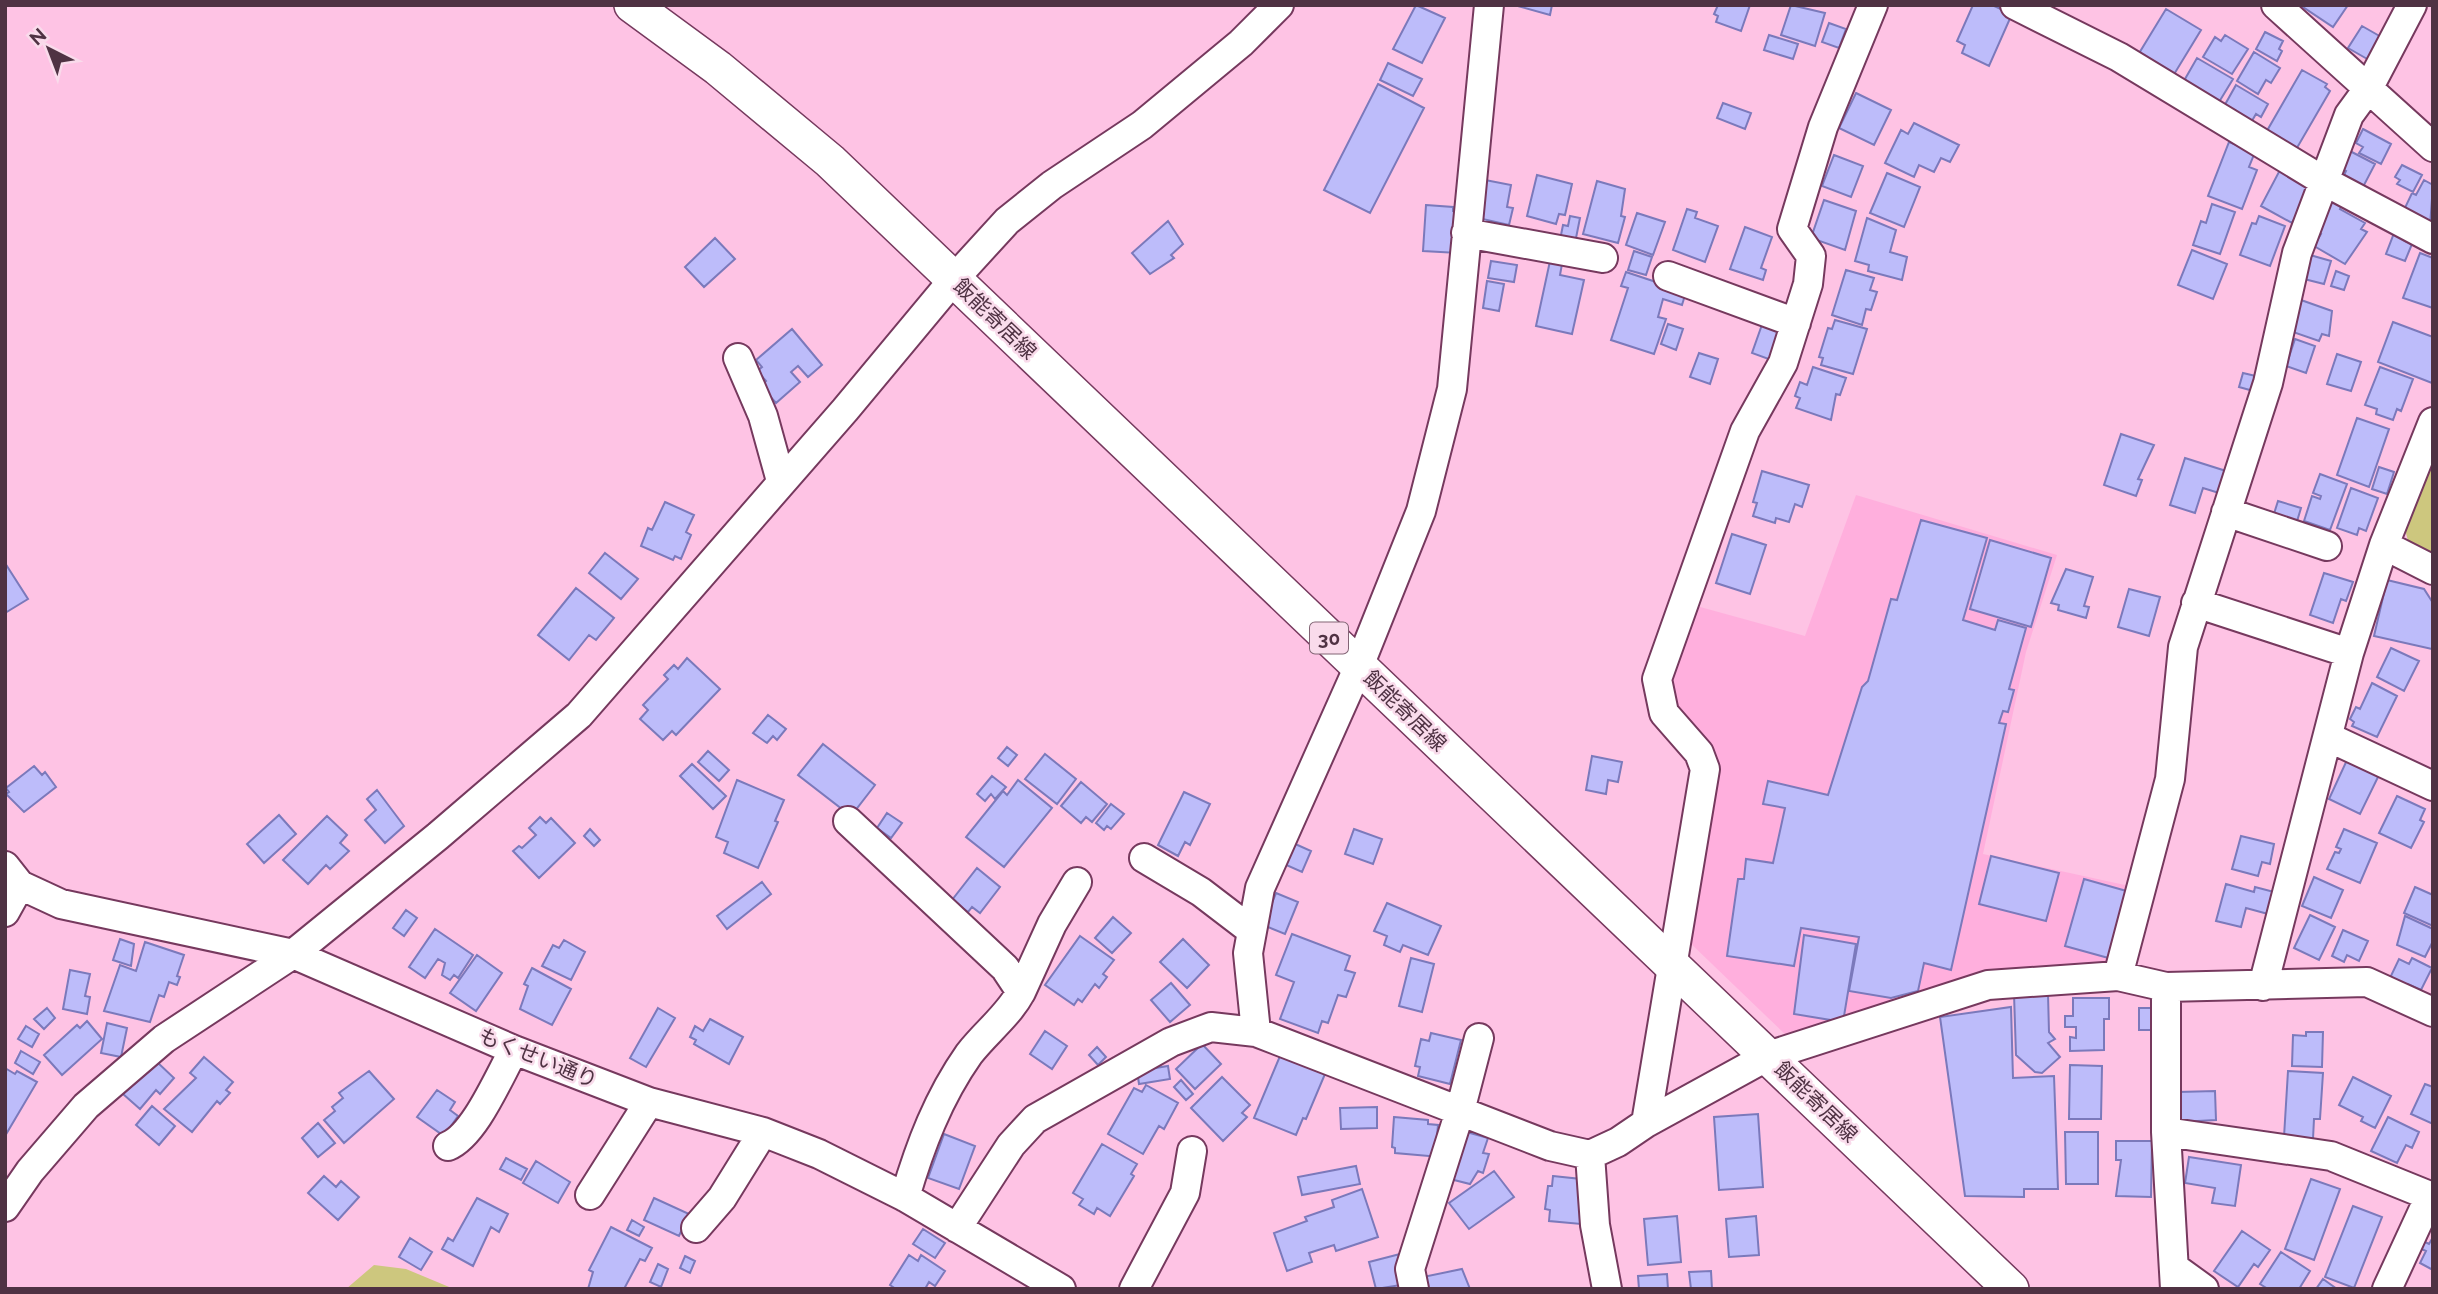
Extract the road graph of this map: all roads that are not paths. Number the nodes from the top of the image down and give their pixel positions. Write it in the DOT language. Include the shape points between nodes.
graph roads {
  1 [pos="632,5"];
  2 [pos="1279,5"];
  3 [pos="1489,5"];
  4 [pos="1873,5"];
  5 [pos="2015,5"];
  6 [pos="2276,5"];
  7 [pos="2412,5"];
  8 [pos="2368,89"];
  9 [pos="2433,147"];
  10 [pos="2322,180"];
  11 [pos="1466,233"];
  12 [pos="2433,239"];
  13 [pos="1603,258"];
  14 [pos="1668,276"];
  15 [pos="954,279"];
  16 [pos="1796,323"];
  17 [pos="738,358"];
  18 [pos="2433,422"];
  19 [pos="781,481"];
  20 [pos="2226,512"];
  21 [pos="2384,545"];
  22 [pos="2328,546"];
  23 [pos="2433,570"];
  24 [pos="2196,603"];
  25 [pos="2349,653"];
  26 [pos="1359,666"];
  27 [pos="2328,737"];
  28 [pos="2433,786"];
  29 [pos="848,821"];
  30 [pos="1144,858"];
  31 [pos="12,876"];
  32 [pos="1077,882"];
  33 [pos="5,912"];
  34 [pos="1252,931"];
  35 [pos="293,954"];
  36 [pos="1670,963"];
  37 [pos="2118,976"];
  38 [pos="2263,986"];
  39 [pos="2166,987"];
  40 [pos="1021,992"];
  41 [pos="2433,1012"];
  42 [pos="1256,1032"];
  43 [pos="1479,1038"];
  44 [pos="514,1050"];
  45 [pos="1768,1056"];
  46 [pos="649,1102"];
  47 [pos="1460,1111"];
  48 [pos="1646,1123"];
  49 [pos="763,1132"];
  50 [pos="2166,1132"];
  51 [pos="448,1146"];
  52 [pos="1192,1151"];
  53 [pos="1590,1155"];
  54 [pos="2431,1194"];
  55 [pos="590,1195"];
  56 [pos="905,1197"];
  57 [pos="5,1207"];
  58 [pos="696,1227"];
  59 [pos="957,1228"];
  60 [pos="2175,1279"];
  61 [pos="1060,1289"];
  62 [pos="1134,1289"];
  63 [pos="1414,1289"];
  64 [pos="1607,1289"];
  65 [pos="2011,1289"];
  66 [pos="2204,1289"];
  67 [pos="2387,1289"];
  1 -- 15 [label="main road, 飯能寄居線 / 30" via="774,113"];
  2 -- 15 [label="street" via="1241,43 1142,125 1024,207"];
  3 -- 11 [label="street"];
  4 -- 16 [label="street" via="1823,127 1792,229 1811,256"];
  5 -- 10 [label="street" via="2119,57"];
  6 -- 8 [label="street"];
  7 -- 8 [label="street"];
  8 -- 9 [label="street"];
  8 -- 10 [label="street" via="2349,115"];
  10 -- 12 [label="street"];
  10 -- 20 [label="street" via="2297,253 2268,383"];
  11 -- 13 [label="street"];
  11 -- 26 [label="street" via="1448,403 1421,511"];
  14 -- 16 [label="street"];
  15 -- 19 [label="street"];
  15 -- 26 [label="main road, 飯能寄居線 / 30"];
  16 -- 36 [label="street" via="1783,363 1745,431 1657,679 1664,713 1699,753 1705,769"];
  17 -- 19 [label="street" via="763,416"];
  18 -- 21 [label="street"];
  19 -- 35 [label="street" via="579,715"];
  20 -- 22 [label="street"];
  20 -- 24 [label="street"];
  21 -- 23 [label="street"];
  21 -- 25 [label="street"];
  24 -- 25 [label="street"];
  24 -- 37 [label="street" via="2183,647 2170,779"];
  25 -- 27 [label="street"];
  26 -- 34 [label="street" via="1260,888"];
  26 -- 36 [label="main road, 飯能寄居線 / 30"];
  27 -- 28 [label="street"];
  27 -- 38 [label="street"];
  29 -- 40 [label="street" via="1005,968"];
  30 -- 34 [label="street" via="1201,892"];
  31 -- 33 [label="street"];
  31 -- 35 [label="street, もくせい通り" via="61,904"];
  32 -- 40 [label="street"];
  34 -- 42 [label="street" via="1248,953"];
  35 -- 44 [label="street, もくせい通り"];
  35 -- 57 [label="street" via="164,1039 86,1106"];
  36 -- 45 [label="main road, 飯能寄居線 / 30"];
  36 -- 48 [label="street"];
  37 -- 39 [label="street"];
  37 -- 45 [label="street" via="1988,985"];
  38 -- 39 [label="street"];
  38 -- 41 [label="street" via="2367,982"];
  39 -- 50 [label="street"];
  40 -- 56 [label="street" via="948,1086 920,1146"];
  42 -- 47 [label="street"];
  42 -- 59 [label="street" via="1212,1027 1171,1042 1035,1119 1011,1145"];
  43 -- 47 [label="street"];
  44 -- 46 [label="street, もくせい通り"];
  44 -- 51 [label="street" via="470,1127 458,1142"];
  45 -- 48 [label="street"];
  45 -- 65 [label="main road, 飯能寄居線 / 30"];
  46 -- 49 [label="street, もくせい通り"];
  46 -- 55 [label="street"];
  47 -- 53 [label="street" via="1550,1146"];
  47 -- 63 [label="street" via="1410,1269"];
  48 -- 53 [label="street"];
  49 -- 56 [label="street, もくせい通り"];
  49 -- 58 [label="street" via="722,1198"];
  50 -- 54 [label="street" via="2331,1156"];
  50 -- 60 [label="street"];
  52 -- 62 [label="street" via="1185,1193"];
  53 -- 64 [label="street" via="1595,1225"];
  54 -- 67 [label="street"];
  56 -- 59 [label="street, もくせい通り"];
  59 -- 61 [label="street, もくせい通り"];
  60 -- 66 [label="street"];
}
